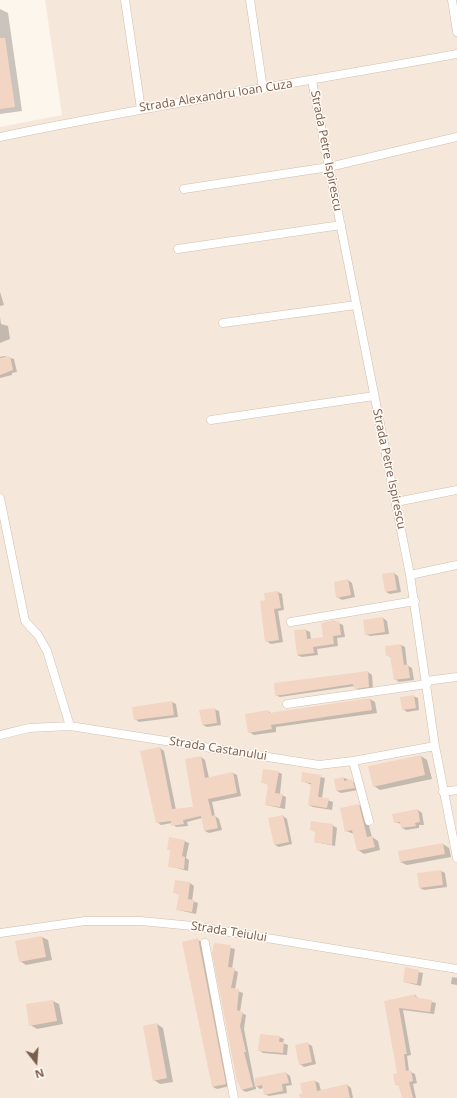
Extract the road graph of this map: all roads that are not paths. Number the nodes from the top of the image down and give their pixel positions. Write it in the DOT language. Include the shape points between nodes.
graph roads {
  1 [pos="125,0"];
  2 [pos="250,0"];
  3 [pos="452,0"];
  4 [pos="457,32"];
  5 [pos="457,54"];
  6 [pos="312,81"];
  7 [pos="262,89"];
  8 [pos="141,109"];
  9 [pos="0,136"];
  10 [pos="457,137"];
  11 [pos="329,167"];
  12 [pos="184,189"];
  13 [pos="341,225"];
  14 [pos="178,250"];
  15 [pos="356,305"];
  16 [pos="223,323"];
  17 [pos="374,396"];
  18 [pos="212,420"];
  19 [pos="457,490"];
  20 [pos="0,498"];
  21 [pos="396,502"];
  22 [pos="457,565"];
  23 [pos="410,575"];
  24 [pos="414,600"];
  25 [pos="292,622"];
  26 [pos="457,677"];
  27 [pos="427,683"];
  28 [pos="287,704"];
  29 [pos="70,726"];
  30 [pos="0,735"];
  31 [pos="435,746"];
  32 [pos="353,761"];
  33 [pos="457,790"];
  34 [pos="443,792"];
  35 [pos="369,821"];
  36 [pos="457,858"];
  37 [pos="0,934"];
  38 [pos="205,943"];
  39 [pos="457,969"];
  40 [pos="234,1098"];
  1 -- 8 [label="street"];
  2 -- 7 [label="street"];
  3 -- 4 [label="street"];
  5 -- 6 [label="street, Strada Alexandru Ioan Cuza"];
  6 -- 7 [label="street, Strada Alexandru Ioan Cuza"];
  6 -- 11 [label="street, Strada Petre Ispirescu"];
  7 -- 8 [label="street, Strada Alexandru Ioan Cuza"];
  8 -- 9 [label="street, Strada Alexandru Ioan Cuza"];
  10 -- 11 [label="street"];
  11 -- 12 [label="street"];
  11 -- 13 [label="street, Strada Petre Ispirescu"];
  13 -- 14 [label="street"];
  13 -- 15 [label="street, Strada Petre Ispirescu"];
  15 -- 16 [label="street"];
  15 -- 17 [label="street, Strada Petre Ispirescu"];
  17 -- 18 [label="street"];
  17 -- 21 [label="street, Strada Petre Ispirescu"];
  19 -- 21 [label="street"];
  20 -- 29 [label="street" via="24,617 47,651"];
  21 -- 23 [label="street, Strada Petre Ispirescu"];
  22 -- 23 [label="street"];
  23 -- 24 [label="street, Strada Petre Ispirescu"];
  24 -- 25 [label="street"];
  24 -- 27 [label="street, Strada Petre Ispirescu"];
  26 -- 27 [label="street"];
  27 -- 28 [label="street"];
  27 -- 31 [label="street, Strada Petre Ispirescu"];
  29 -- 30 [label="street, Strada Castanului" via="29,728"];
  29 -- 32 [label="street, Strada Castanului" via="319,765"];
  31 -- 32 [label="street, Strada Castanului"];
  31 -- 34 [label="street, Strada Petre Ispirescu"];
  32 -- 35 [label="street"];
  33 -- 34 [label="street"];
  34 -- 36 [label="street, Strada Petre Ispirescu"];
  37 -- 39 [label="street, Strada Teiului" via="85,921 141,921 193,926"];
  38 -- 40 [label="street"];
}
